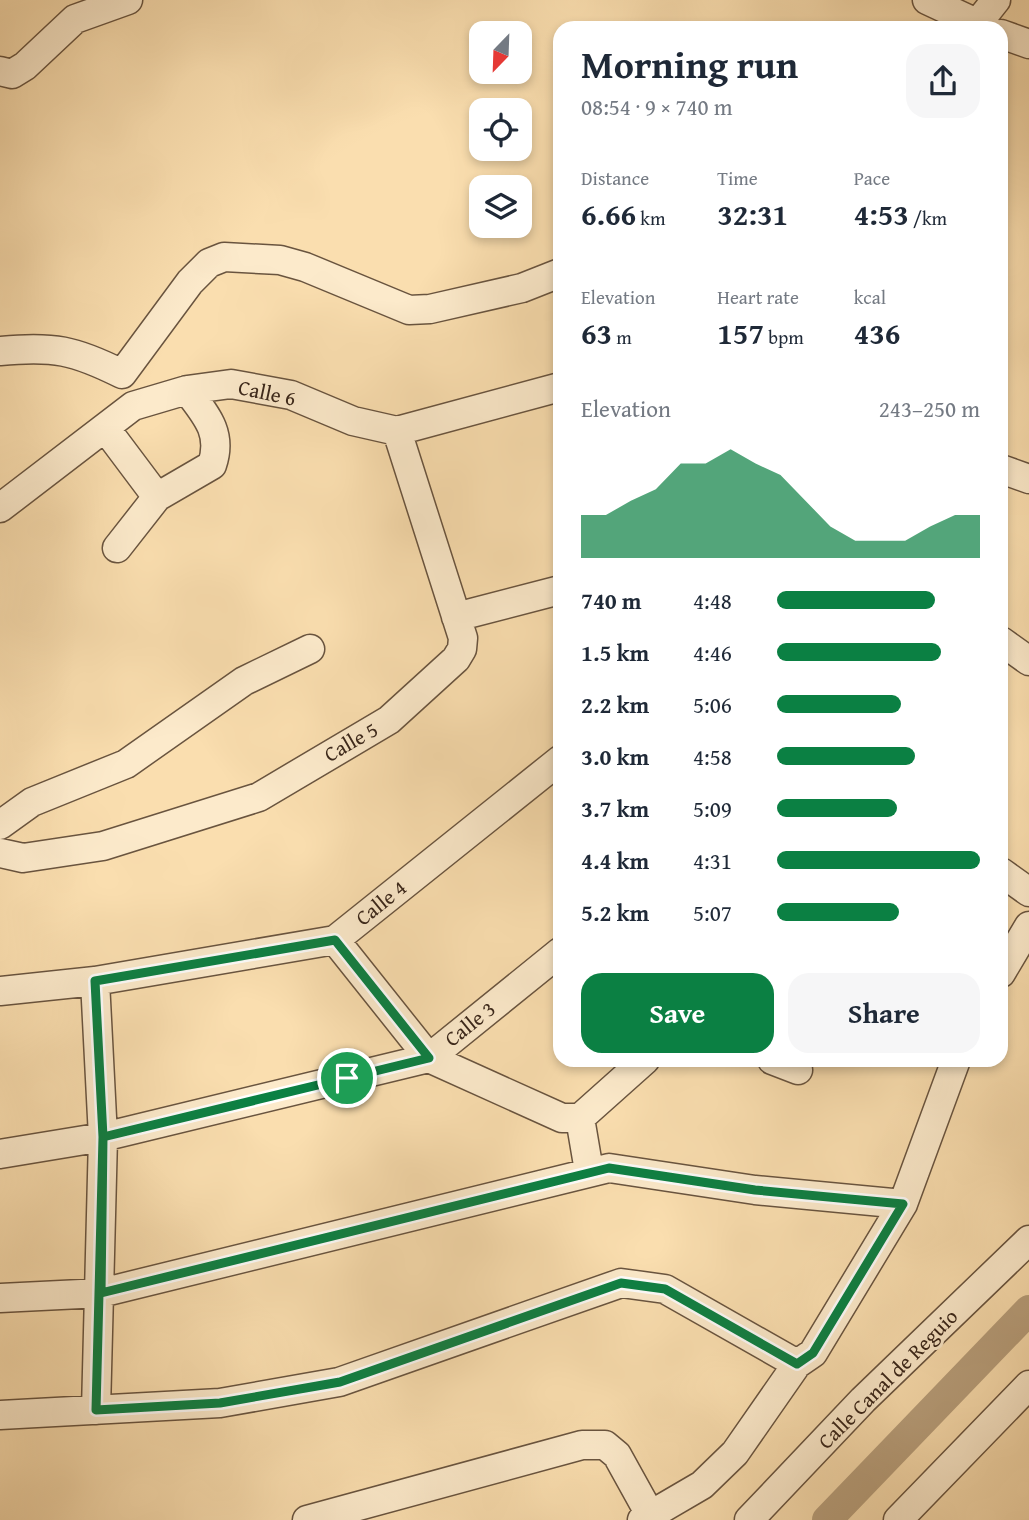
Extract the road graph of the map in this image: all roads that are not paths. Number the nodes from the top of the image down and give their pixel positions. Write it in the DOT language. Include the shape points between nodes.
graph roads {
  1 [pos="128,0"];
  2 [pos="927,0"];
  3 [pos="996,0"];
  4 [pos="60,13"];
  5 [pos="971,21"];
  6 [pos="990,21"];
  7 [pos="1008,36"];
  8 [pos="1029,44"];
  9 [pos="0,71"];
  10 [pos="553,276"];
  11 [pos="0,351"];
  12 [pos="122,374"];
  13 [pos="553,389"];
  14 [pos="187,390"];
  15 [pos="133,406"];
  16 [pos="106,429"];
  17 [pos="397,431"];
  18 [pos="1008,472"];
  19 [pos="1029,479"];
  20 [pos="157,497"];
  21 [pos="0,509"];
  22 [pos="117,548"];
  23 [pos="553,592"];
  24 [pos="456,617"];
  25 [pos="1008,646"];
  26 [pos="310,649"];
  27 [pos="1029,661"];
  28 [pos="553,766"];
  29 [pos="0,825"];
  30 [pos="0,853"];
  31 [pos="1008,877"];
  32 [pos="1029,892"];
  33 [pos="1026,936"];
  34 [pos="335,940"];
  35 [pos="553,958"];
  36 [pos="1008,963"];
  37 [pos="95,981"];
  38 [pos="0,990"];
  39 [pos="429,1058"];
  40 [pos="637,1067"];
  41 [pos="953,1067"];
  42 [pos="580,1118"];
  43 [pos="103,1137"];
  44 [pos="0,1154"];
  45 [pos="589,1171"];
  46 [pos="903,1204"];
  47 [pos="1029,1240"];
  48 [pos="101,1293"];
  49 [pos="0,1298"];
  50 [pos="797,1364"];
  51 [pos="1029,1385"];
  52 [pos="96,1410"];
  53 [pos="0,1415"];
  54 [pos="336,1516"];
  55 [pos="648,1519"];
  56 [pos="307,1520"];
  57 [pos="749,1520"];
  58 [pos="898,1520"];
  1 -- 4 [label="street" via="75,19"];
  2 -- 5 [label="street"];
  3 -- 6 [label="street"];
  4 -- 9 [label="street" via="25,66 12,74"];
  7 -- 8 [label="street"];
  10 -- 12 [label="street" via="522,288 409,310 292,264 224,257 209,263 190,282"];
  11 -- 12 [label="street" via="36,347 82,354"];
  12 -- 15 [label="street"];
  13 -- 17 [label="street, Calle 6"];
  14 -- 15 [label="street, Calle 6"];
  14 -- 17 [label="street, Calle 6" via="231,384 291,395 353,421"];
  14 -- 20 [label="street" via="210,420 218,447 212,465"];
  15 -- 16 [label="street, Calle 6"];
  16 -- 20 [label="street"];
  16 -- 21 [label="street, Calle 6"];
  17 -- 24 [label="street, Calle 5"];
  18 -- 19 [label="street"];
  20 -- 22 [label="street"];
  23 -- 24 [label="street"];
  24 -- 30 [label="street, Calle 5" via="462,649 447,668 389,720 259,797 103,846 23,858"];
  25 -- 27 [label="street"];
  26 -- 29 [label="street" via="244,681 126,765 32,802"];
  28 -- 34 [label="street, Calle 4"];
  31 -- 32 [label="street"];
  33 -- 36 [label="street"];
  34 -- 37 [label="street, Calle 4"];
  34 -- 39 [label="street"];
  35 -- 39 [label="street, Calle 3"];
  37 -- 38 [label="street, Calle 4"];
  37 -- 43 [label="street"];
  39 -- 42 [label="street" via="524,1104 562,1118"];
  39 -- 43 [label="street, Calle 3"];
  40 -- 42 [label="street"];
  41 -- 46 [label="street"];
  42 -- 45 [label="street"];
  43 -- 44 [label="street, Calle 3"];
  43 -- 48 [label="street"];
  45 -- 46 [label="street" via="609,1168 755,1190"];
  45 -- 48 [label="street"];
  46 -- 50 [label="street" via="813,1353"];
  47 -- 57 [label="street, Calle Canal de Reguio" via="863,1400"];
  48 -- 49 [label="street"];
  48 -- 52 [label="street"];
  50 -- 52 [label="street" via="665,1289 621,1283 340,1382 220,1403"];
  50 -- 55 [label="street" via="735,1453 702,1485"];
  51 -- 58 [label="street"];
  52 -- 53 [label="street"];
  54 -- 55 [label="street" via="582,1445 605,1445 617,1455"];
  54 -- 56 [label="street"];
}
